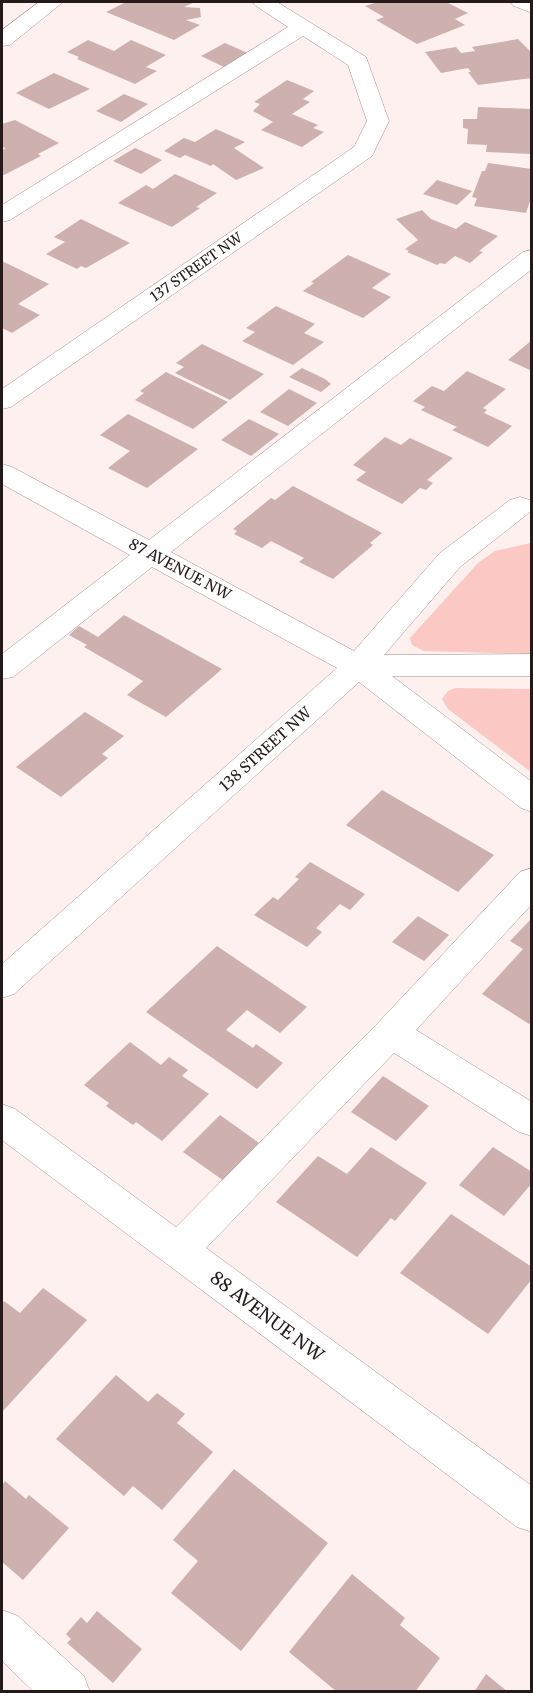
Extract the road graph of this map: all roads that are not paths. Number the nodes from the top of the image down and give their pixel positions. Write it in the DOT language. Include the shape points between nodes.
graph roads {
  1 [pos="52,2"];
  2 [pos="263,2"];
  3 [pos="521,2"];
  4 [pos="531,7"];
  5 [pos="303,27"];
  6 [pos="2,40"];
  7 [pos="2,215"];
  8 [pos="531,257"];
  9 [pos="2,401"];
  10 [pos="2,472"];
  11 [pos="519,506"];
  12 [pos="151,554"];
  13 [pos="531,665"];
  14 [pos="358,666"];
  15 [pos="2,669"];
  16 [pos="531,800"];
  17 [pos="531,881"];
  18 [pos="2,984"];
  19 [pos="391,1033"];
  20 [pos="2,1120"];
  21 [pos="531,1121"];
  22 [pos="179,1251"];
  23 [pos="531,1512"];
  24 [pos="2,1632"];
  25 [pos="68,1692"];
  1 -- 6 [label="street"];
  2 -- 5 [label="street"];
  3 -- 4 [label="street"];
  5 -- 7 [label="street"];
  5 -- 9 [label="street, 137 STREET NW" via="358,62 378,121 364,151"];
  8 -- 12 [label="street"];
  10 -- 12 [label="street, 87 AVENUE NW"];
  11 -- 14 [label="street, 138 STREET NW" via="450,560"];
  12 -- 14 [label="street, 87 AVENUE NW"];
  12 -- 15 [label="street"];
  13 -- 14 [label="street, 87 AVENUE NW"];
  14 -- 16 [label="street, 87 AVENUE NW"];
  14 -- 18 [label="street, 138 STREET NW"];
  17 -- 19 [label="street"];
  19 -- 21 [label="street"];
  19 -- 22 [label="street"];
  20 -- 22 [label="street, 88 AVENUE NW"];
  22 -- 23 [label="street, 88 AVENUE NW"];
  24 -- 25 [label="street"];
}
